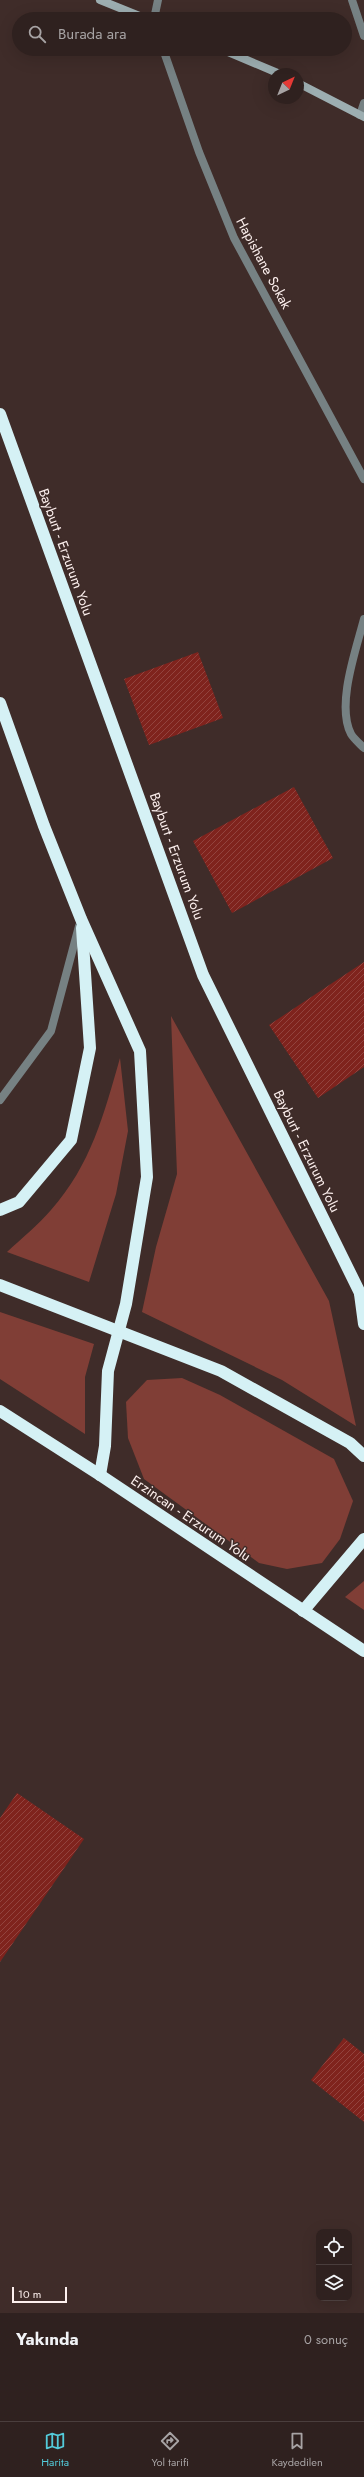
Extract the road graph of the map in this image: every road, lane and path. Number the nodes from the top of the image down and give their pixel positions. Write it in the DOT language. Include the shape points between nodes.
graph roads {
  1 [pos="100,0"];
  2 [pos="158,0"];
  3 [pos="352,0"];
  4 [pos="130,12"];
  5 [pos="155,12"];
  6 [pos="364,36"];
  7 [pos="165,56"];
  8 [pos="238,56"];
  9 [pos="268,69"];
  10 [pos="304,86"];
  11 [pos="364,103"];
  12 [pos="362,116"];
  13 [pos="0,414"];
  14 [pos="364,479"];
  15 [pos="364,619"];
  16 [pos="0,703"];
  17 [pos="364,748"];
  18 [pos="81,919"];
  19 [pos="0,1100"];
  20 [pos="0,1210"];
  21 [pos="0,1285"];
  22 [pos="362,1297"];
  23 [pos="364,1324"];
  24 [pos="119,1330"];
  25 [pos="0,1411"];
  26 [pos="364,1456"];
  27 [pos="100,1475"];
  28 [pos="364,1539"];
  29 [pos="303,1611"];
  30 [pos="364,1651"];
  1 -- 4 [label="main road"];
  2 -- 5 [label="street"];
  3 -- 6 [label="street"];
  7 -- 14 [label="street, Hapishane Sokak" via="199,152 234,238"];
  8 -- 9 [label="main road"];
  10 -- 12 [label="main road"];
  11 -- 12 [label="street"];
  13 -- 22 [label="highway, Bayburt - Erzurum Yolu" via="204,974"];
  15 -- 17 [label="street" via="350,677 345,715 352,735"];
  16 -- 18 [label="highway"];
  18 -- 19 [label="street" via="51,1031"];
  18 -- 20 [label="highway" via="90,1048 71,1140 19,1202"];
  18 -- 24 [label="highway" via="140,1051 147,1177 126,1304"];
  21 -- 24 [label="highway"];
  22 -- 23 [label="highway, Bayburt - Erzurum Yolu"];
  24 -- 26 [label="highway" via="221,1370 350,1443"];
  24 -- 27 [label="highway" via="108,1371 105,1446"];
  25 -- 27 [label="highway, Erzincan - Erzurum Yolu"];
  27 -- 29 [label="highway, Erzincan - Erzurum Yolu"];
  28 -- 29 [label="highway"];
  29 -- 30 [label="highway, Erzincan - Erzurum Yolu"];
}
